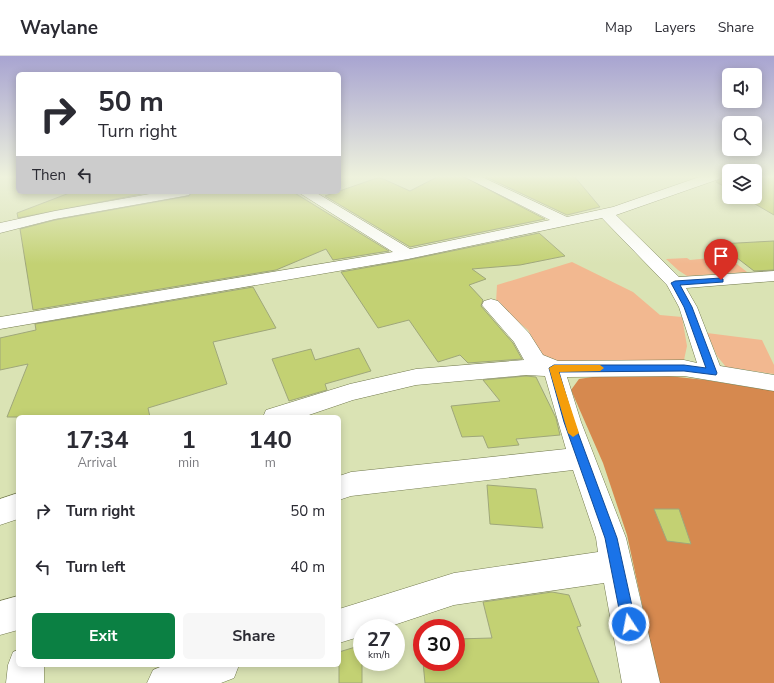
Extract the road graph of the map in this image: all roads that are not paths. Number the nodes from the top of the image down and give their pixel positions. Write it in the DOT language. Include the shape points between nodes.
graph roads {
  1 [pos="110,205"];
  2 [pos="327,205"];
  3 [pos="531,205"];
  4 [pos="630,205"];
  5 [pos="605,213"];
  6 [pos="564,221"];
  7 [pos="0,228"];
  8 [pos="408,254"];
  9 [pos="774,276"];
  10 [pos="675,283"];
  11 [pos="491,305"];
  12 [pos="0,323"];
  13 [pos="554,368"];
  14 [pos="712,373"];
  15 [pos="774,383"];
  16 [pos="281,415"];
  17 [pos="582,458"];
  18 [pos="341,487"];
  19 [pos="16,507"];
  20 [pos="0,512"];
  21 [pos="617,565"];
  22 [pos="16,614"];
  23 [pos="0,618"];
  24 [pos="341,625"];
  25 [pos="26,667"];
  26 [pos="215,667"];
  27 [pos="25,683"];
  28 [pos="166,683"];
  29 [pos="641,683"];
  1 -- 7 [label="street"];
  2 -- 8 [label="street"];
  3 -- 6 [label="street"];
  4 -- 5 [label="street"];
  5 -- 6 [label="street"];
  5 -- 10 [label="street"];
  6 -- 8 [label="street"];
  8 -- 12 [label="street"];
  9 -- 10 [label="street"];
  10 -- 14 [label="street" via="688,307"];
  11 -- 13 [label="street" via="522,338 534,360"];
  13 -- 14 [label="street" via="684,368"];
  13 -- 16 [label="street" via="526,366 416,377 350,392"];
  13 -- 17 [label="street"];
  14 -- 15 [label="street"];
  17 -- 18 [label="street" via="351,484"];
  17 -- 21 [label="street" via="611,538"];
  19 -- 20 [label="street"];
  21 -- 24 [label="street" via="454,589"];
  21 -- 29 [label="street"];
  22 -- 23 [label="street"];
  25 -- 27 [label="street"];
  26 -- 28 [label="street"];
}
